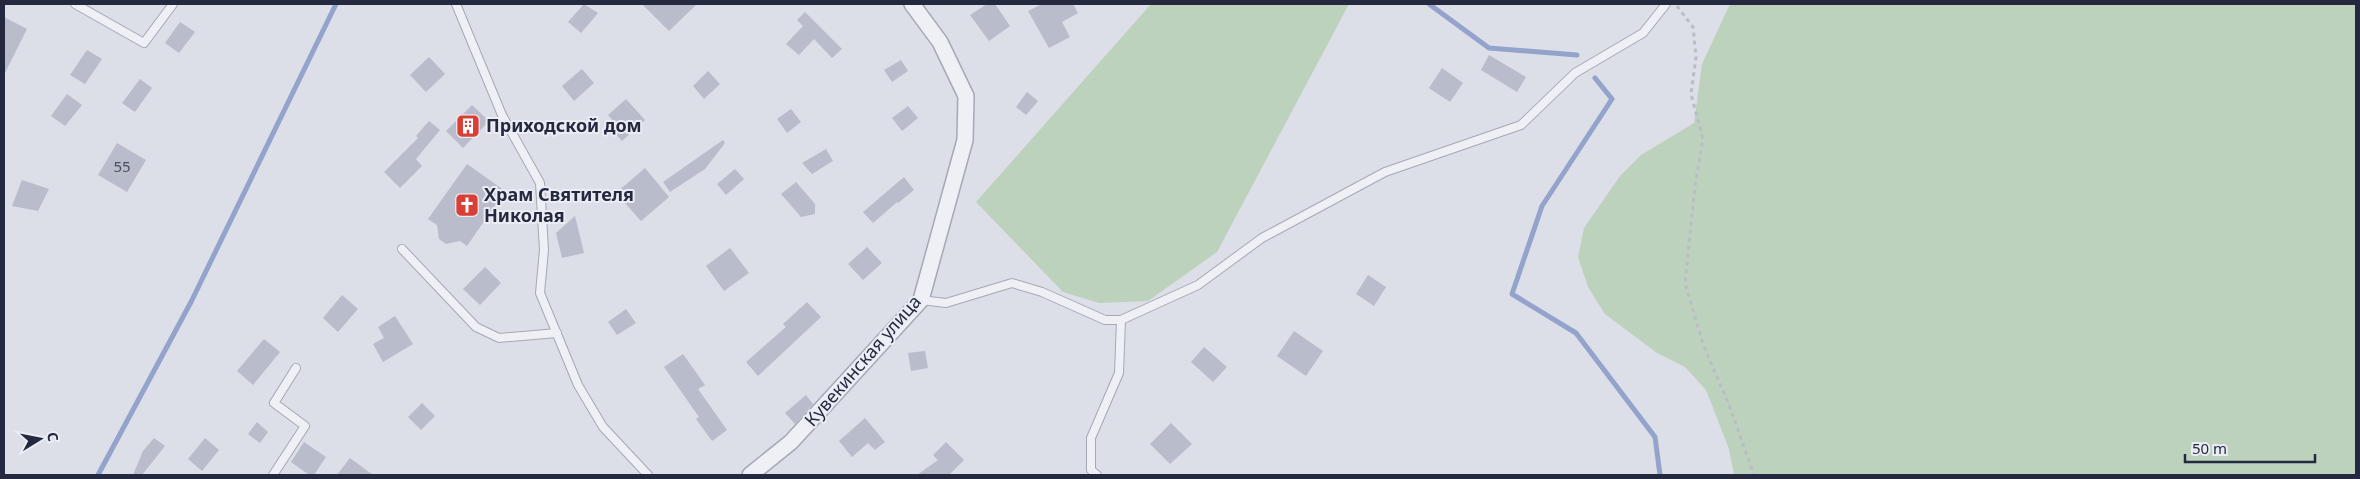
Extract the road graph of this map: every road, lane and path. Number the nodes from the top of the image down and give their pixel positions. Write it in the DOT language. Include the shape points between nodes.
graph roads {
  1 [pos="76,4"];
  2 [pos="173,4"];
  3 [pos="456,4"];
  4 [pos="912,4"];
  5 [pos="1666,4"];
  6 [pos="1675,4"];
  7 [pos="402,249"];
  8 [pos="921,300"];
  9 [pos="1122,320"];
  10 [pos="557,333"];
  11 [pos="296,368"];
  12 [pos="272,475"];
  13 [pos="648,475"];
  14 [pos="750,475"];
  15 [pos="1097,475"];
  16 [pos="1754,475"];
  1 -- 2 [label="lane" via="144,43"];
  3 -- 10 [label="lane" via="502,115 540,183 544,250 540,293"];
  4 -- 8 [label="street, Кувекинская улица" via="940,42 966,96 965,140"];
  5 -- 9 [label="lane" via="1643,33 1575,73 1521,125 1385,172 1262,238 1198,285"];
  6 -- 16 [label="path" via="1693,27 1696,57 1691,94 1703,139 1685,283 1703,344"];
  7 -- 10 [label="lane" via="476,327 499,338"];
  8 -- 9 [label="lane" via="946,303 1012,283 1042,292 1105,320"];
  8 -- 14 [label="street, Кувекинская улица" via="791,442"];
  9 -- 15 [label="lane" via="1119,373 1091,438 1091,470"];
  10 -- 13 [label="lane" via="578,385 603,427"];
  11 -- 12 [label="lane" via="274,403 305,426"];
}
